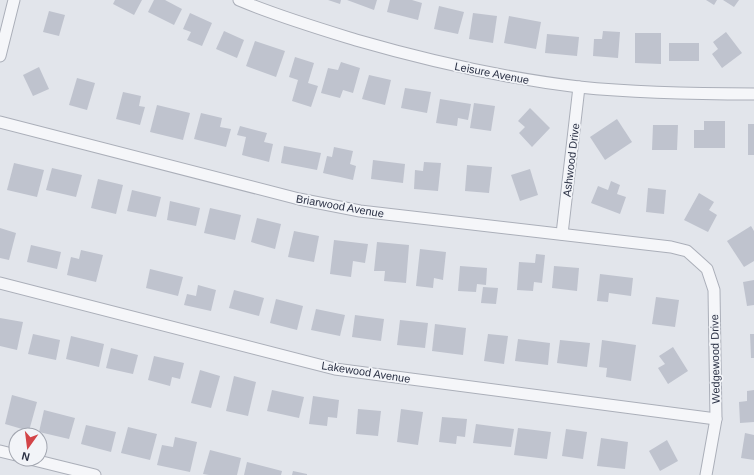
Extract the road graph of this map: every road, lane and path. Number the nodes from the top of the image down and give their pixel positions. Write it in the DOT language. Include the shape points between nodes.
graph roads {
  1 [pos="14,0"];
  2 [pos="239,0"];
  3 [pos="0,56"];
  4 [pos="579,87"];
  5 [pos="754,94"];
  6 [pos="0,122"];
  7 [pos="562,234"];
  8 [pos="687,251"];
  9 [pos="0,283"];
  10 [pos="716,419"];
  11 [pos="48,463"];
  12 [pos="95,475"];
  13 [pos="706,475"];
  1 -- 3 [label="street"];
  2 -- 4 [label="street, Leisure Avenue" via="306,25 390,50 494,74"];
  4 -- 5 [label="street, Leisure Avenue" via="668,94"];
  4 -- 7 [label="street, Ashwood Drive"];
  6 -- 7 [label="street, Briarwood Avenue" via="331,206"];
  7 -- 8 [label="street, Briarwood Avenue"];
  8 -- 10 [label="street, Wedgewood Drive" via="707,269 714,290"];
  9 -- 10 [label="street, Lakewood Avenue" via="335,369"];
  10 -- 13 [label="street, Wedgewood Drive"];
  11 -- 12 [label="street"];
}
